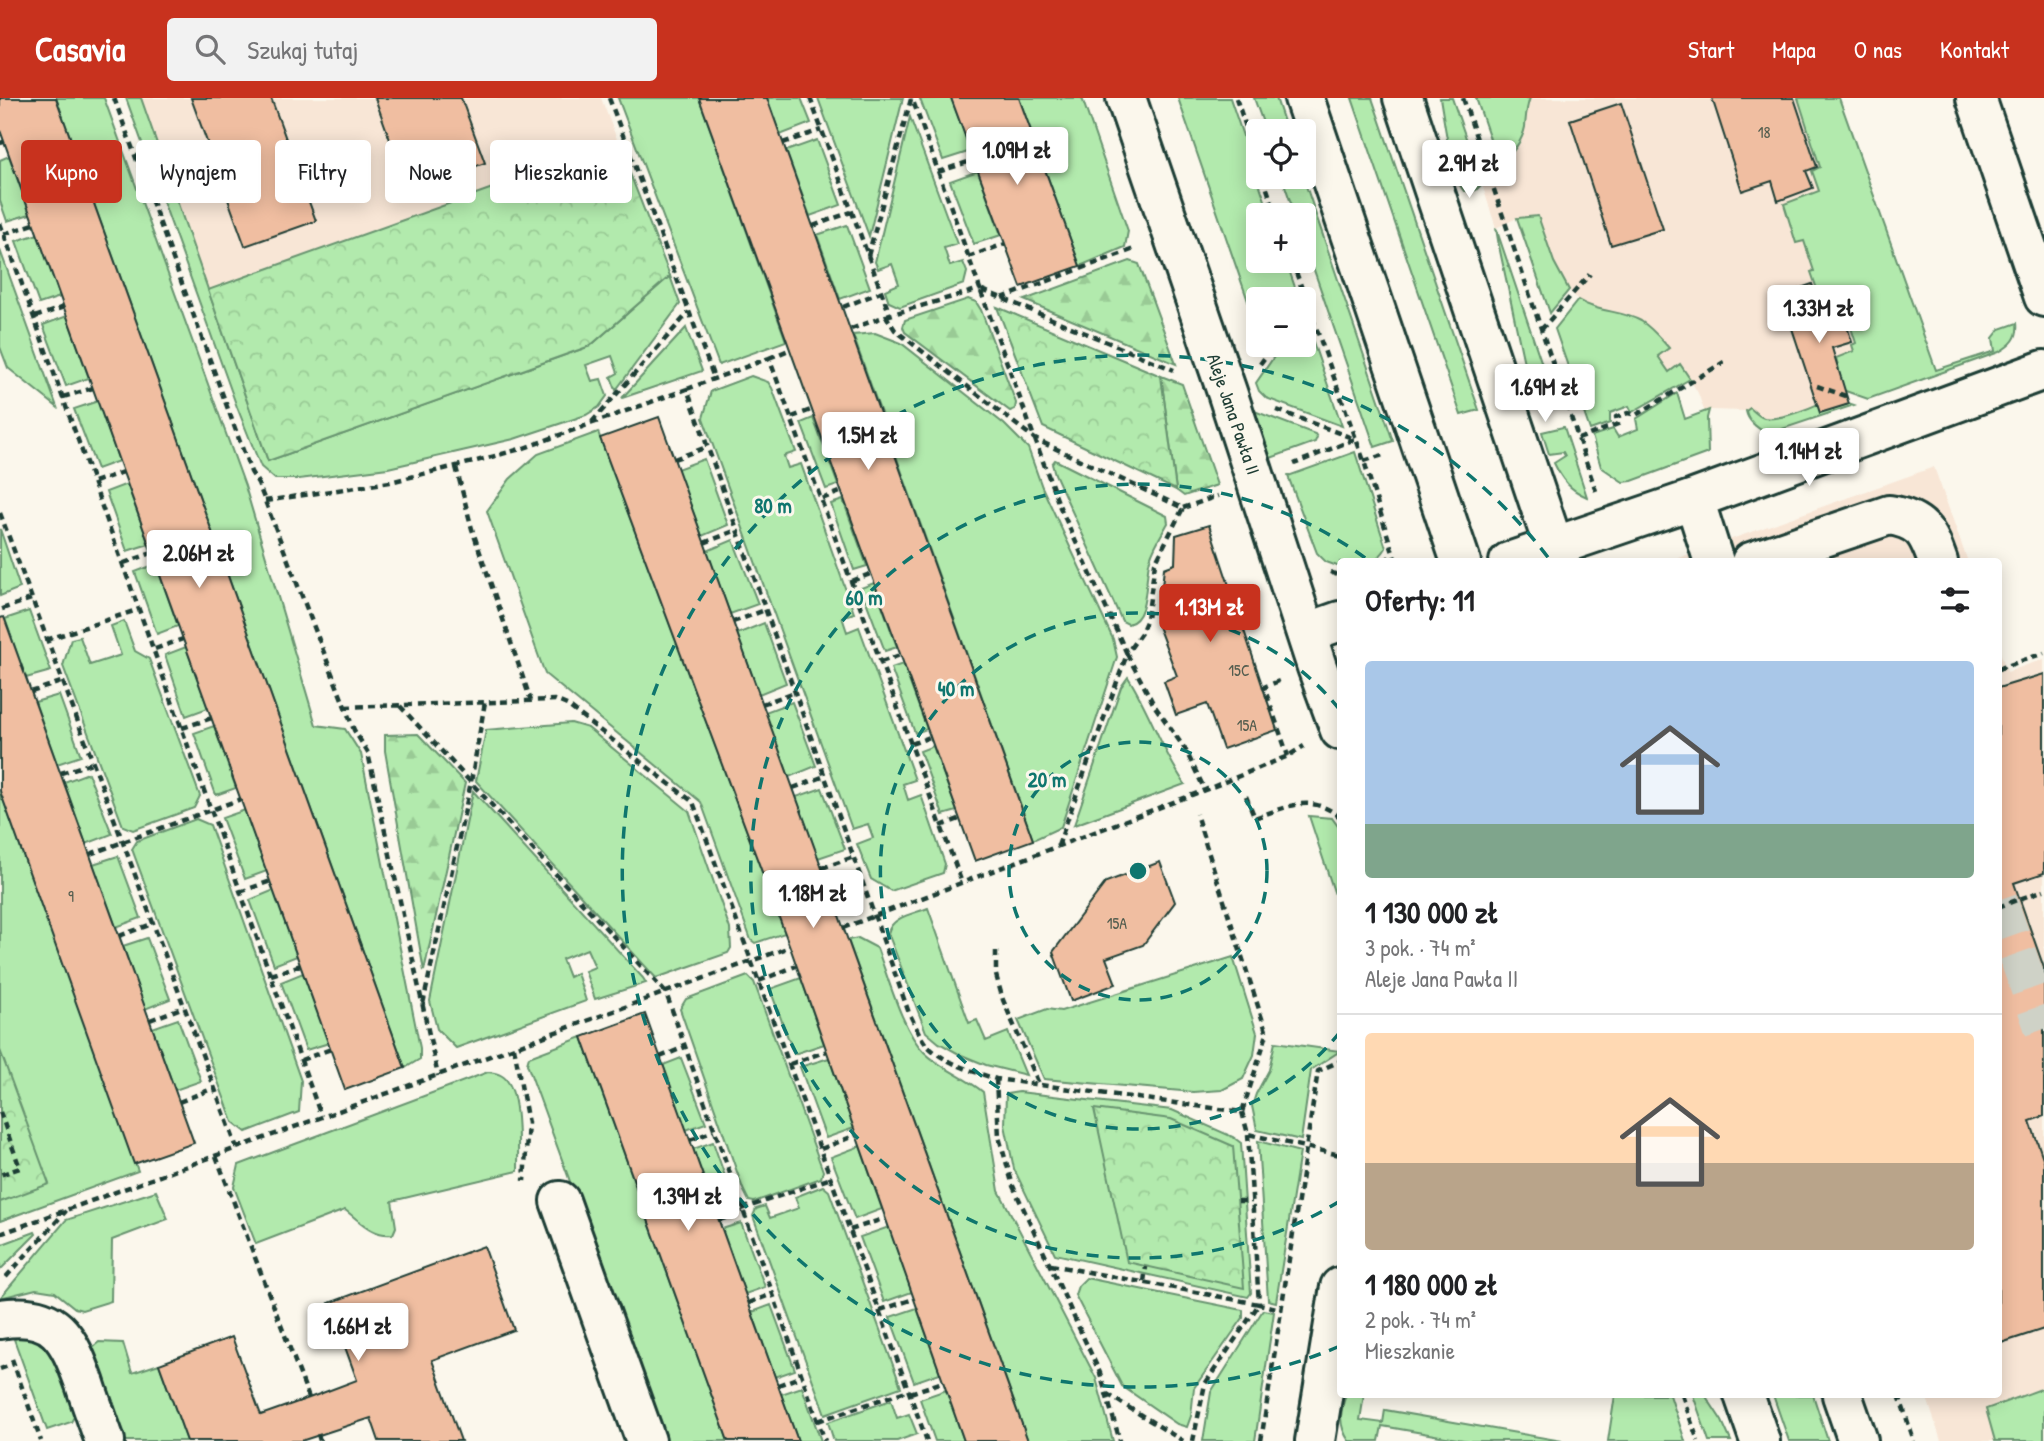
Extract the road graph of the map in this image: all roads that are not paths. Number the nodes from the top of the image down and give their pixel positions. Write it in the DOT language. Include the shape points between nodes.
graph roads {
  1 [pos="1126,98"];
  2 [pos="1304,98"];
  3 [pos="1402,98"];
  4 [pos="1976,98"];
  5 [pos="2044,297"];
  6 [pos="2044,370"];
  7 [pos="1694,499"];
  8 [pos="1557,554"];
  9 [pos="1460,558"];
  10 [pos="1533,558"];
  11 [pos="1714,558"];
  12 [pos="1763,558"];
  13 [pos="1821,558"];
  14 [pos="1918,558"];
  15 [pos="1936,558"];
  16 [pos="1323,627"];
  17 [pos="1337,712"];
  18 [pos="560,1201"];
  19 [pos="1337,1325"];
  20 [pos="5,1335"];
  21 [pos="1335,1350"];
  22 [pos="1745,1398"];
  23 [pos="1843,1398"];
  24 [pos="105,1441"];
  25 [pos="646,1441"];
  26 [pos="1315,1441"];
  27 [pos="1760,1441"];
  28 [pos="1858,1441"];
  1 -- 16 [label="street, Aleje Jana Pawła II" via="1227,392"];
  2 -- 9 [label="street"];
  3 -- 8 [label="street"];
  4 -- 5 [label="street"];
  6 -- 7 [label="street"];
  7 -- 8 [label="street" via="1609,529"];
  7 -- 11 [label="street"];
  8 -- 10 [label="street"];
  12 -- 15 [label="street" via="1889,515 1905,517 1925,530"];
  13 -- 14 [label="street" via="1890,534 1906,538"];
  16 -- 17 [label="street, Aleje Jana Pawła II"];
  18 -- 25 [label="street"];
  19 -- 21 [label="street"];
  20 -- 24 [label="street" via="15,1317 43,1321 63,1336 75,1356"];
  21 -- 26 [label="street"];
  22 -- 27 [label="street"];
  23 -- 28 [label="street"];
}
